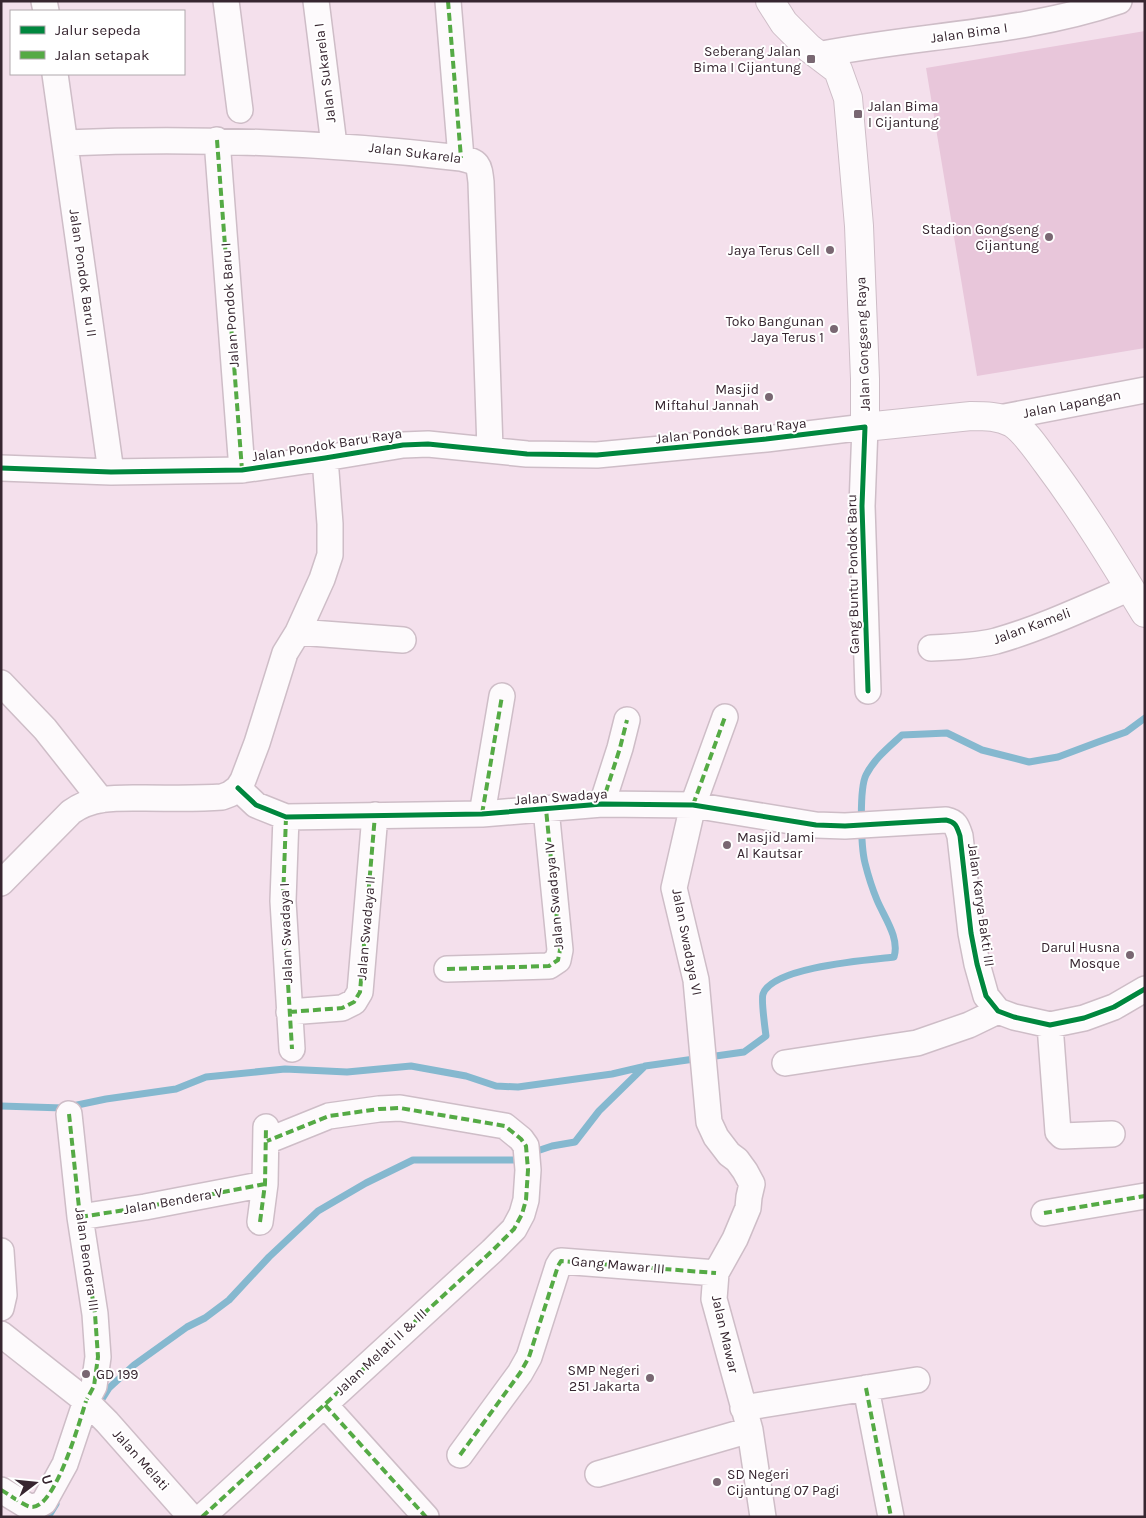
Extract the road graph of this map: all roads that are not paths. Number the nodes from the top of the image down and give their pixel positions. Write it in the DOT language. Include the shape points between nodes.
graph roads {
  1 [pos="226,1"];
  2 [pos="316,1"];
  3 [pos="448,1"];
  4 [pos="770,1"];
  5 [pos="1111,2"];
  6 [pos="818,55"];
  7 [pos="55,75"];
  8 [pos="240,110"];
  9 [pos="217,140"];
  10 [pos="65,143"];
  11 [pos="334,145"];
  12 [pos="462,158"];
  13 [pos="1145,390"];
  14 [pos="999,418"];
  15 [pos="865,427"];
  16 [pos="490,449"];
  17 [pos="325,458"];
  18 [pos="1,468"];
  19 [pos="242,470"];
  20 [pos="111,472"];
  21 [pos="1130,588"];
  22 [pos="1145,613"];
  23 [pos="298,632"];
  24 [pos="403,640"];
  25 [pos="931,648"];
  26 [pos="1,683"];
  27 [pos="868,691"];
  28 [pos="502,696"];
  29 [pos="725,716"];
  30 [pos="627,720"];
  31 [pos="238,788"];
  32 [pos="101,800"];
  33 [pos="602,804"];
  34 [pos="693,805"];
  35 [pos="546,809"];
  36 [pos="482,814"];
  37 [pos="375,816"];
  38 [pos="286,817"];
  39 [pos="953,822"];
  40 [pos="1,884"];
  41 [pos="447,969"];
  42 [pos="1145,989"];
  43 [pos="998,1011"];
  44 [pos="289,1012"];
  45 [pos="1050,1025"];
  46 [pos="292,1049"];
  47 [pos="702,1051"];
  48 [pos="786,1063"];
  49 [pos="69,1114"];
  50 [pos="1112,1134"];
  51 [pos="265,1184"];
  52 [pos="1145,1196"];
  53 [pos="1044,1213"];
  54 [pos="80,1217"];
  55 [pos="260,1222"];
  56 [pos="1,1251"];
  57 [pos="716,1273"];
  58 [pos="1,1308"];
  59 [pos="1,1334"];
  60 [pos="917,1380"];
  61 [pos="866,1388"];
  62 [pos="87,1403"];
  63 [pos="325,1404"];
  64 [pos="747,1419"];
  65 [pos="460,1455"];
  66 [pos="598,1474"];
  67 [pos="1,1490"];
  68 [pos="192,1517"];
  69 [pos="202,1517"];
  70 [pos="426,1517"];
  71 [pos="763,1517"];
  72 [pos="892,1517"];
  1 -- 8 [label="street"];
  2 -- 11 [label="street, Jalan Sukarela I"];
  3 -- 12 [label="street"];
  4 -- 6 [label="street, Jalan Gongseng Raya" via="784,23"];
  5 -- 6 [label="street, Jalan Bima I" via="1019,26 854,47"];
  6 -- 15 [label="street, Jalan Gongseng Raya" via="838,70 848,98 859,236"];
  7 -- 10 [label="street, Jalan Pondok Baru II"];
  9 -- 10 [label="street, Jalan Sukarela"];
  9 -- 11 [label="street, Jalan Sukarela"];
  9 -- 19 [label="street, Jalan Pondok Baru I"];
  10 -- 20 [label="street, Jalan Pondok Baru II"];
  11 -- 12 [label="street, Jalan Sukarela"];
  12 -- 16 [label="street, Jalan Sukarela" via="479,166 481,182"];
  13 -- 14 [label="street, Jalan Lapangan"];
  14 -- 15 [label="street, Jalan Gongseng Raya" via="971,416"];
  14 -- 21 [label="street, Jalan Gongseng Raya" via="1012,423 1034,446 1067,490"];
  15 -- 16 [label="street, Jalan Pondok Baru Raya" via="597,455 527,454"];
  15 -- 27 [label="street, Gang Buntu Pondok Baru" via="862,506"];
  16 -- 17 [label="street, Jalan Pondok Baru Raya" via="403,444"];
  17 -- 19 [label="street, Jalan Pondok Baru Raya"];
  17 -- 23 [label="street" via="330,555"];
  18 -- 20 [label="street, Jalan Pondok Baru Raya"];
  19 -- 20 [label="street, Jalan Pondok Baru Raya"];
  21 -- 22 [label="street, Jalan Gongseng Raya"];
  21 -- 25 [label="street, Jalan Kameli" via="996,641"];
  23 -- 24 [label="street"];
  23 -- 31 [label="street" via="285,653 254,752"];
  26 -- 32 [label="street" via="45,729"];
  28 -- 36 [label="street"];
  29 -- 34 [label="street, Jalan Swadaya VI"];
  30 -- 33 [label="street"];
  31 -- 32 [label="street" via="230,794 212,798"];
  31 -- 38 [label="street, Jalan Swadaya" via="256,805"];
  32 -- 40 [label="street" via="80,805 71,812"];
  33 -- 34 [label="street, Jalan Swadaya"];
  33 -- 35 [label="street, Jalan Swadaya"];
  34 -- 39 [label="street, Jalan Swadaya" via="802,823"];
  34 -- 47 [label="street, Jalan Swadaya VI" via="674,888 696,980"];
  35 -- 36 [label="street, Jalan Swadaya"];
  35 -- 41 [label="street, Jalan Swadaya IV" via="560,950 558,960 549,966"];
  36 -- 37 [label="street, Jalan Swadaya"];
  37 -- 38 [label="street, Jalan Swadaya"];
  37 -- 44 [label="street, Jalan Swadaya II" via="360,992 354,1002 342,1008"];
  38 -- 44 [label="street, Jalan Swadaya I" via="283,901"];
  39 -- 43 [label="street, Jalan Karya Bakti III" via="960,836 970,933 980,978 986,996"];
  42 -- 45 [label="street" via="1114,1007"];
  43 -- 45 [label="street" via="1014,1018"];
  43 -- 48 [label="street" via="969,1026 917,1043"];
  44 -- 46 [label="street, Jalan Swadaya I"];
  45 -- 50 [label="street" via="1058,1132 1062,1136"];
  47 -- 57 [label="street, Jalan Mawar" via="709,1122 752,1184 748,1208"];
  49 -- 54 [label="street, Jalan Bendera III"];
  51 -- 54 [label="street, Jalan Bendera V"];
  51 -- 55 [label="street"];
  51 -- 63 [label="street, Jalan Melati II & III" via="266,1134 330,1116 400,1108 505,1126 521,1139 527,1158 526,1200 514,1229"];
  52 -- 53 [label="street"];
  54 -- 62 [label="street, Jalan Bendera III" via="95,1314 98,1357 94,1386"];
  56 -- 58 [label="street" via="4,1295"];
  57 -- 64 [label="street, Jalan Mawar" via="714,1298"];
  57 -- 65 [label="street, Gang Mawar III" via="561,1261 530,1357"];
  59 -- 62 [label="street, Jalan Melati"];
  60 -- 61 [label="street"];
  61 -- 64 [label="street"];
  61 -- 72 [label="street"];
  62 -- 67 [label="street, Jalan Bendera III" via="65,1464 44,1502 29,1507"];
  62 -- 68 [label="street, Jalan Melati"];
  63 -- 69 [label="street, Jalan Melati II & III"];
  63 -- 70 [label="street"];
  64 -- 66 [label="street"];
  64 -- 71 [label="street, Jalan Mawar"];
}
